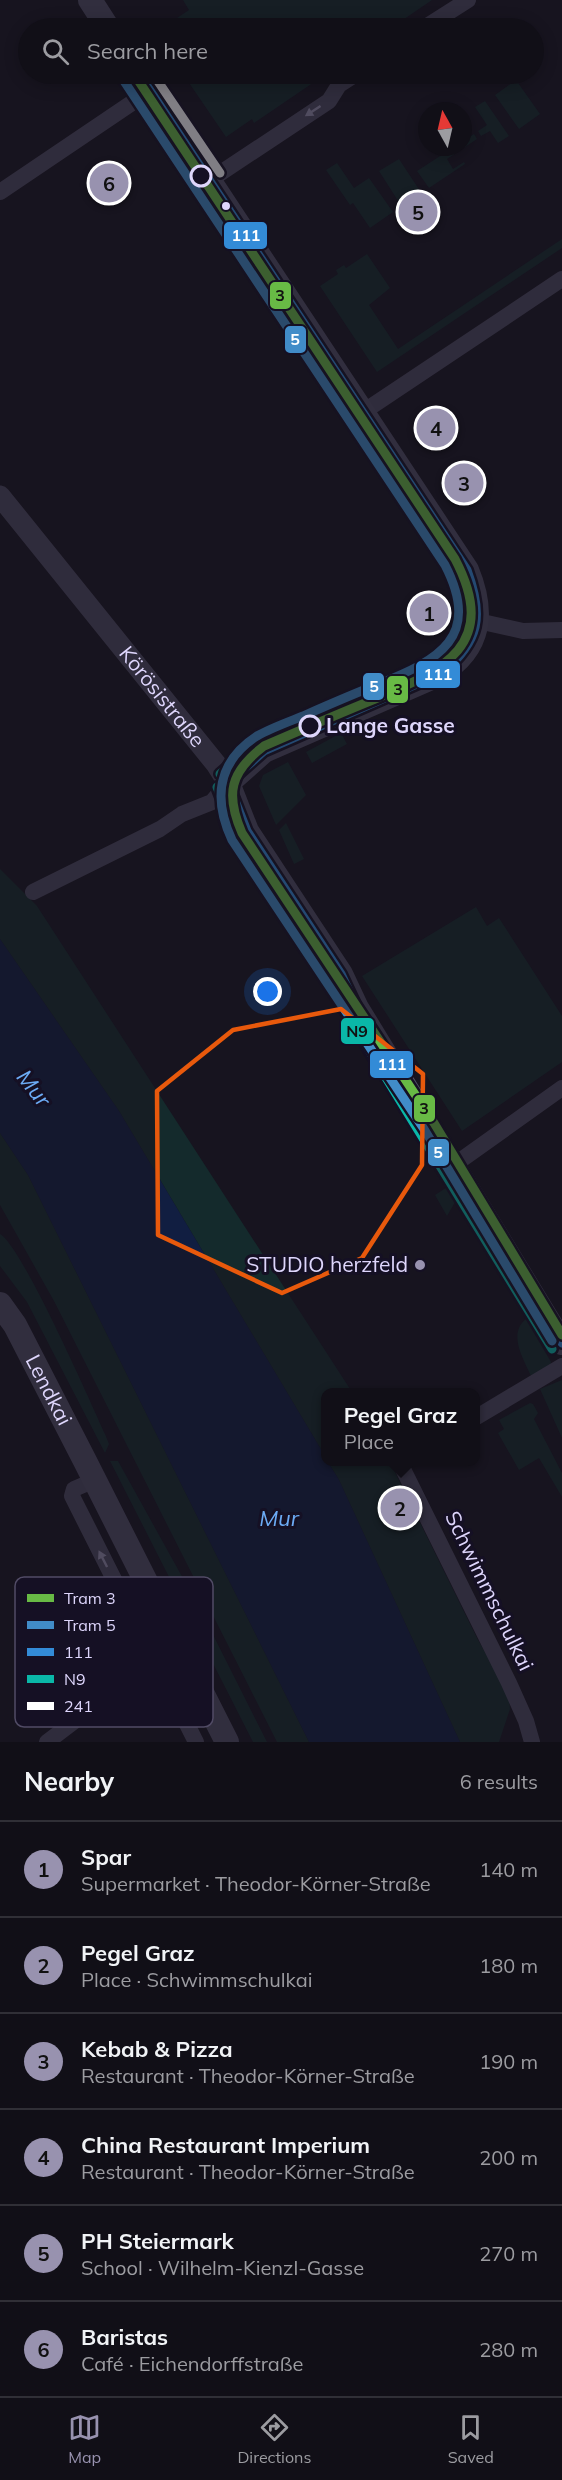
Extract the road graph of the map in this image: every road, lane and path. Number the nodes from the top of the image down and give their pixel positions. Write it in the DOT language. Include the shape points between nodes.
graph roads {
  1 [pos="90,0"];
  2 [pos="468,0"];
  3 [pos="102,18"];
  4 [pos="440,18"];
  5 [pos="142,84"];
  6 [pos="146,84"];
  7 [pos="341,84"];
  8 [pos="210,180"];
  9 [pos="0,192"];
  10 [pos="562,279"];
  11 [pos="363,412"];
  12 [pos="0,496"];
  13 [pos="478,621"];
  14 [pos="562,630"];
  15 [pos="228,783"];
  16 [pos="33,892"];
  17 [pos="562,1088"];
  18 [pos="454,1165"];
  19 [pos="0,1304"];
  20 [pos="562,1343"];
  21 [pos="562,1366"];
  22 [pos="480,1415"];
  23 [pos="403,1466"];
  24 [pos="95,1479"];
  25 [pos="113,1577"];
  26 [pos="144,1577"];
  27 [pos="213,1714"];
  28 [pos="68,1727"];
  29 [pos="189,1727"];
  30 [pos="48,1742"];
  31 [pos="196,1742"];
  32 [pos="227,1742"];
  33 [pos="532,1742"];
  1 -- 3 [label="main road"];
  2 -- 4 [label="street"];
  5 -- 9 [label="street"];
  6 -- 8 [label="main road"];
  7 -- 8 [label="street, one-way" via="329,101"];
  8 -- 11 [label="main road"];
  10 -- 11 [label="street"];
  11 -- 13 [label="main road" via="467,570 474,586"];
  12 -- 15 [label="street, Körösistraße"];
  13 -- 14 [label="street" via="523,632"];
  13 -- 15 [label="main road" via="474,637 454,664 429,679 264,751"];
  15 -- 16 [label="street" via="212,802"];
  15 -- 18 [label="main road, Körösistraße" via="247,831 341,974 357,1008"];
  17 -- 18 [label="street"];
  18 -- 20 [label="main road, Körösistraße"];
  19 -- 24 [label="main road, Lendkai" via="15,1325"];
  21 -- 22 [label="street"];
  23 -- 33 [label="street, Schwimmschulkai" via="513,1692"];
  25 -- 24 [label="street, one-way" via="72,1496 74,1489"];
  24 -- 26 [label="main road, Lendkai"];
  27 -- 32 [label="main road, Lendkai"];
  28 -- 30 [label="street"];
  29 -- 31 [label="street"];
}
